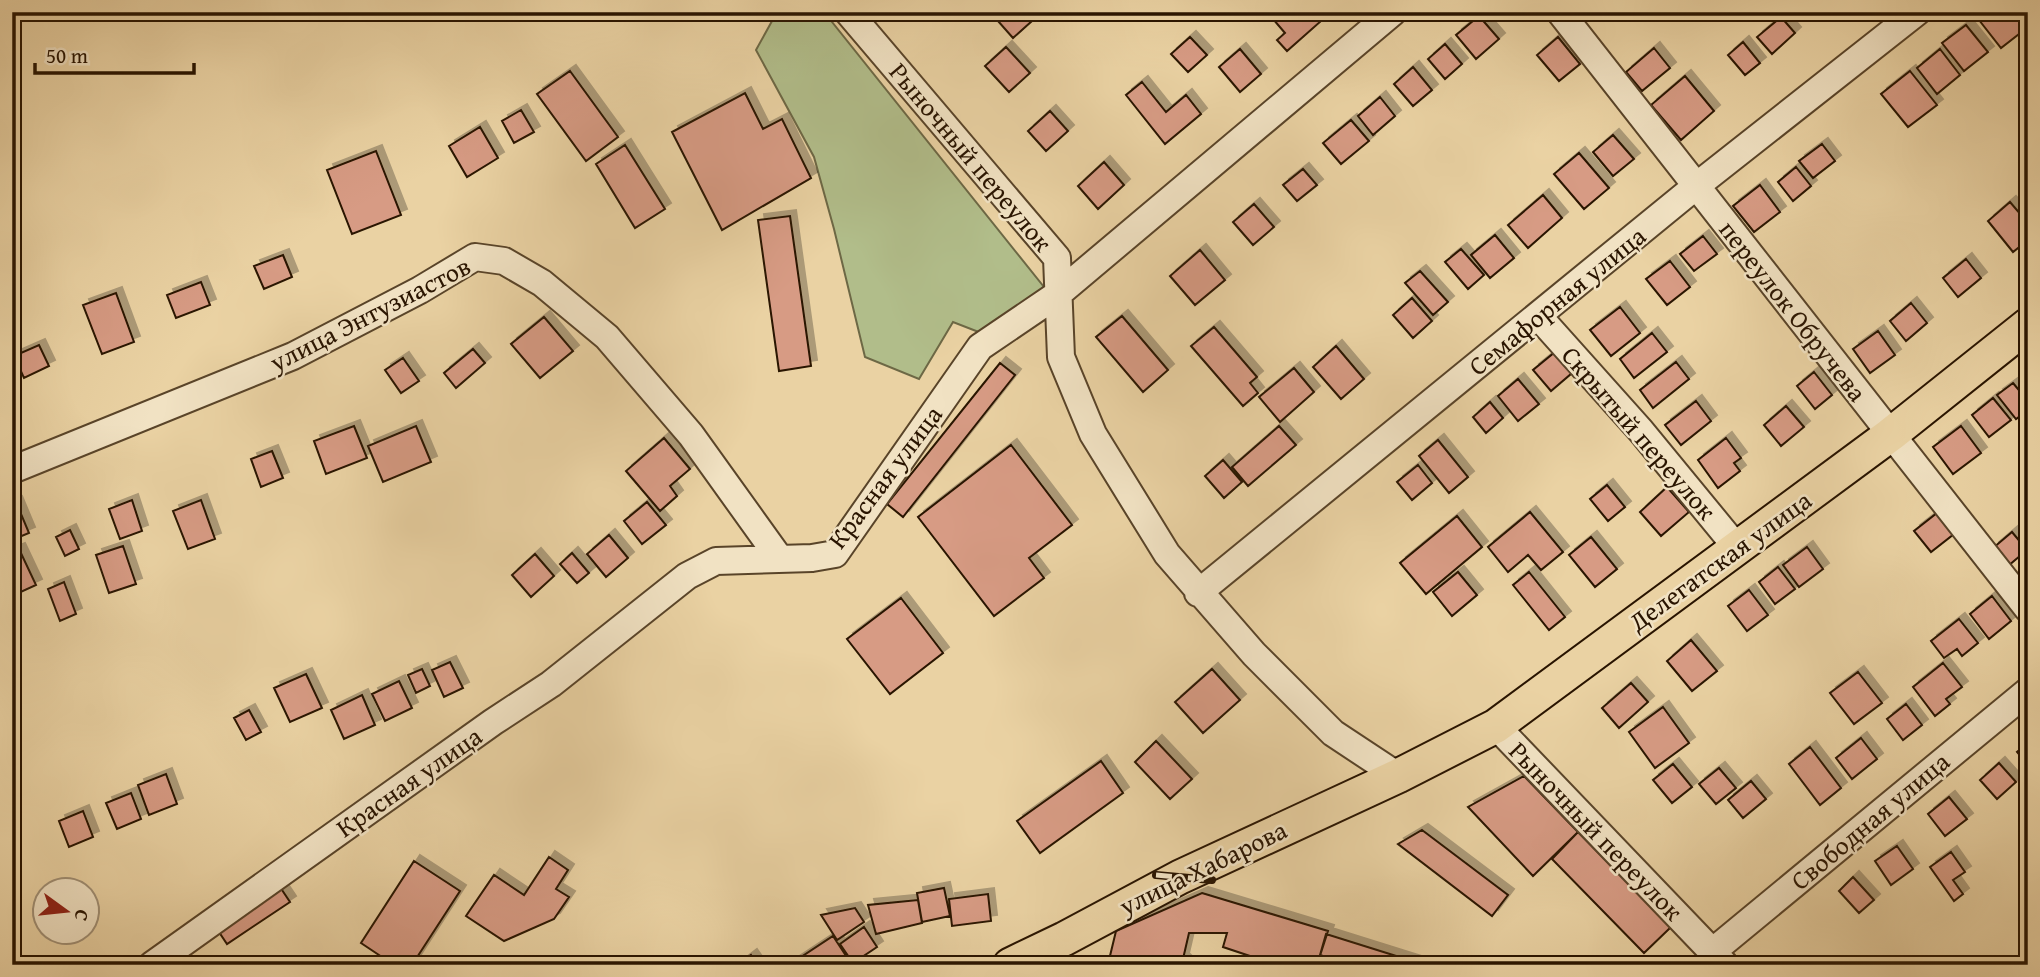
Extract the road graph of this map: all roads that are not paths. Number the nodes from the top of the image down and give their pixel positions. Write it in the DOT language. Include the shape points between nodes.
graph roads {
  1 [pos="848,12"];
  2 [pos="1393,12"];
  3 [pos="1560,12"];
  4 [pos="1917,12"];
  5 [pos="1695,187"];
  6 [pos="1058,294"];
  7 [pos="1539,317"];
  8 [pos="2028,325"];
  9 [pos="1890,435"];
  10 [pos="12,470"];
  11 [pos="1738,549"];
  12 [pos="780,559"];
  13 [pos="1198,593"];
  14 [pos="2028,609"];
  15 [pos="2028,691"];
  16 [pos="1496,726"];
  17 [pos="1398,776"];
  18 [pos="1718,958"];
  19 [pos="152,965"];
  20 [pos="1010,965"];
  1 -- 6 [label="street, Рыночный переулок" via="1057,258"];
  2 -- 6 [label="street, Красная улица"];
  3 -- 5 [label="street, переулок Обручева"];
  4 -- 5 [label="street, Семафорная улица"];
  5 -- 7 [label="street, Семафорная улица"];
  5 -- 9 [label="street, переулок Обручева"];
  6 -- 12 [label="street, Красная улица" via="980,347 835,554"];
  6 -- 13 [label="street, Рыночный переулок" via="1061,357 1093,435 1167,554"];
  7 -- 11 [label="street, Скрытый переулок"];
  7 -- 13 [label="street, Семафорная улица"];
  8 -- 9 [label="main road, Делегатская улица"];
  9 -- 11 [label="main road, Делегатская улица"];
  9 -- 14 [label="street, переулок Обручева"];
  10 -- 12 [label="street, улица Энтузиастов" via="293,356 475,257 504,261 542,284 607,337 691,435"];
  11 -- 16 [label="main road, Делегатская улица"];
  12 -- 19 [label="street, Красная улица" via="716,561 687,576 551,684"];
  13 -- 17 [label="street, Рыночный переулок" via="1333,733"];
  15 -- 18 [label="street, Свободная улица"];
  16 -- 17 [label="main road, Делегатская улица"];
  16 -- 18 [label="street, Рыночный переулок"];
  17 -- 20 [label="main road, улица Хабарова" via="1180,877"];
}
